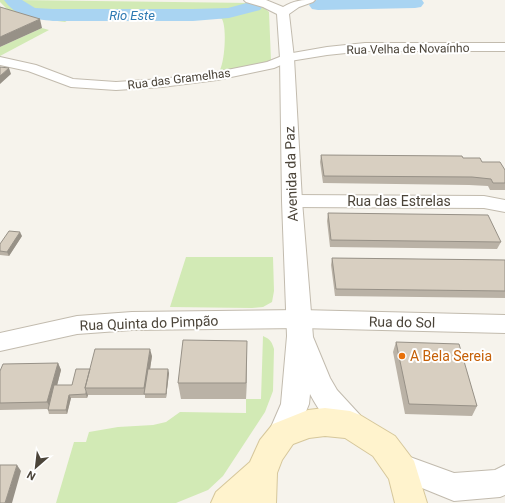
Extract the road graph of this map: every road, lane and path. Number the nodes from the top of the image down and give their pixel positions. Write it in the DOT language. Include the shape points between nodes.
graph roads {
  1 [pos="250,0"];
  2 [pos="309,0"];
  3 [pos="283,13"];
  4 [pos="505,46"];
  5 [pos="287,58"];
  6 [pos="0,61"];
  7 [pos="292,200"];
  8 [pos="505,206"];
  9 [pos="505,324"];
  10 [pos="300,328"];
  11 [pos="0,342"];
  12 [pos="350,425"];
  13 [pos="283,434"];
  14 [pos="401,469"];
  15 [pos="261,473"];
  16 [pos="505,480"];
  17 [pos="227,503"];
  18 [pos="260,503"];
  19 [pos="411,503"];
  20 [pos="428,503"];
  1 -- 3 [label="street" via="274,6"];
  2 -- 3 [label="street" via="296,4"];
  3 -- 5 [label="street, Avenida da Paz"];
  4 -- 5 [label="street, Rua Velha de Novaínho" via="365,47"];
  5 -- 6 [label="street, Rua das Gramelhas" via="263,67 185,80 103,86 71,83 32,68"];
  5 -- 7 [label="street, Avenida da Paz"];
  7 -- 8 [label="street, Rua das Estrelas" via="484,202"];
  7 -- 10 [label="street, Avenida da Paz"];
  9 -- 10 [label="street, Rua do Sol"];
  10 -- 11 [label="street, Rua Quinta do Pimpão" via="132,321 77,325"];
  10 -- 12 [label="street, Avenida da Paz" via="318,383"];
  10 -- 13 [label="street, Avenida da Paz" via="294,404"];
  12 -- 13 [label="main road" via="325,422 308,424"];
  12 -- 14 [label="main road" via="384,446"];
  13 -- 15 [label="main road"];
  14 -- 16 [label="street" via="454,487 500,483"];
  14 -- 19 [label="main road"];
  14 -- 20 [label="main road"];
  15 -- 17 [label="main road"];
  15 -- 18 [label="main road"];
}
